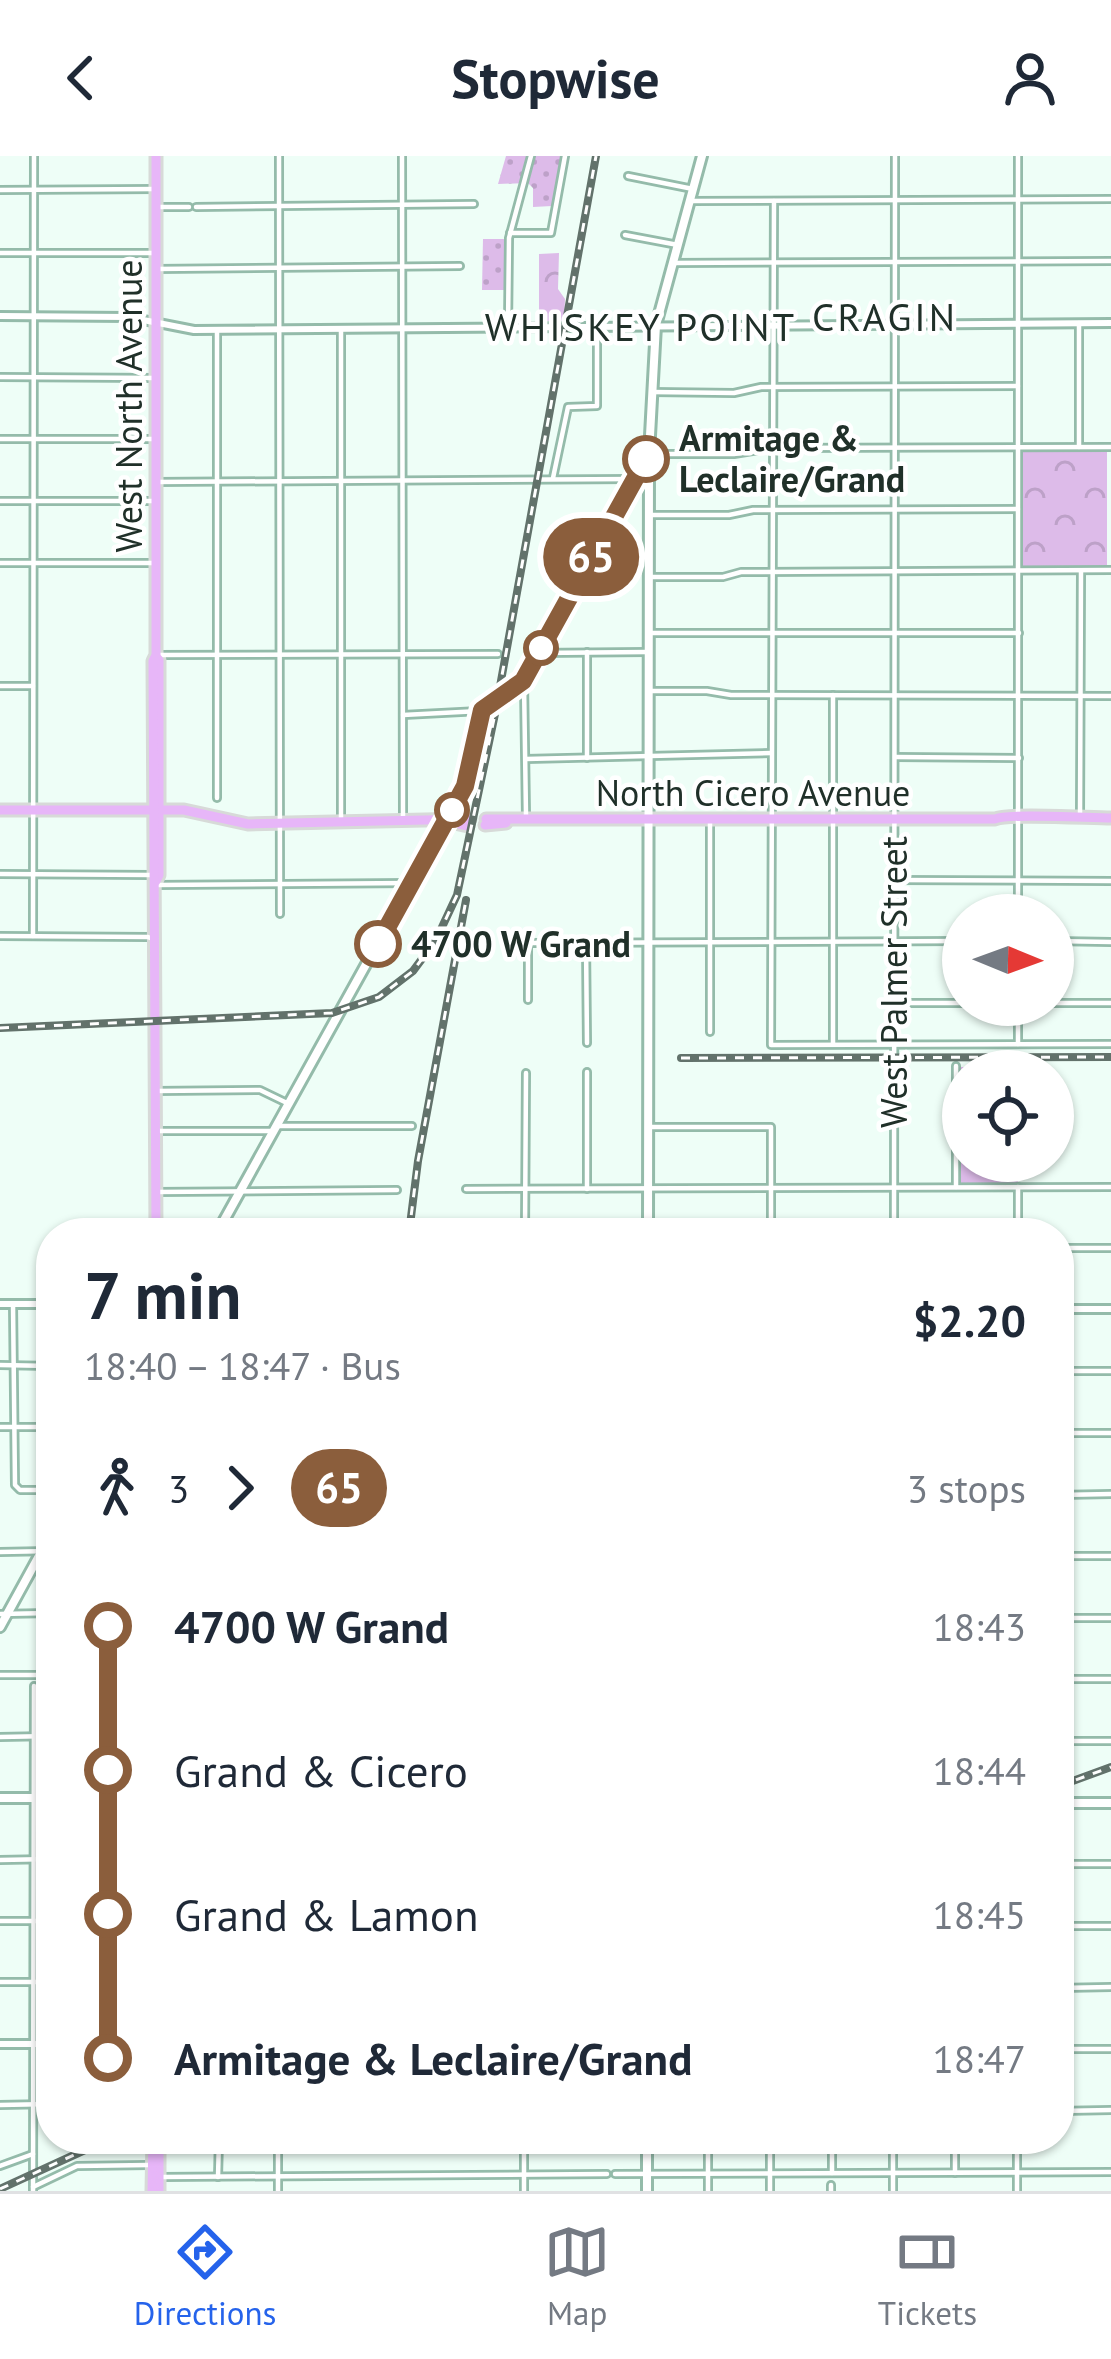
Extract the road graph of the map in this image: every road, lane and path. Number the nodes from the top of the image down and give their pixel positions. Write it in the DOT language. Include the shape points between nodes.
graph roads {
  1 [pos="34,156"];
  2 [pos="156,156"];
  3 [pos="279,156"];
  4 [pos="402,156"];
  5 [pos="531,156"];
  6 [pos="565,156"];
  7 [pos="702,156"];
  8 [pos="895,156"];
  9 [pos="1018,156"];
  10 [pos="628,176"];
  11 [pos="693,189"];
  12 [pos="0,190"];
  13 [pos="34,190"];
  14 [pos="156,190"];
  15 [pos="895,200"];
  16 [pos="1018,200"];
  17 [pos="1111,200"];
  18 [pos="690,201"];
  19 [pos="775,201"];
  20 [pos="474,204"];
  21 [pos="402,205"];
  22 [pos="280,206"];
  23 [pos="156,207"];
  24 [pos="510,233"];
  25 [pos="625,235"];
  26 [pos="678,245"];
  27 [pos="0,253"];
  28 [pos="34,253"];
  29 [pos="156,253"];
  30 [pos="1111,261"];
  31 [pos="673,262"];
  32 [pos="775,262"];
  33 [pos="895,262"];
  34 [pos="1018,262"];
  35 [pos="460,266"];
  36 [pos="402,267"];
  37 [pos="156,268"];
  38 [pos="280,268"];
  39 [pos="0,316"];
  40 [pos="34,316"];
  41 [pos="1018,323"];
  42 [pos="1079,323"];
  43 [pos="1111,323"];
  44 [pos="156,324"];
  45 [pos="773,324"];
  46 [pos="895,324"];
  47 [pos="656,325"];
  48 [pos="508,327"];
  49 [pos="341,328"];
  50 [pos="403,328"];
  51 [pos="280,329"];
  52 [pos="217,330"];
  53 [pos="597,336"];
  54 [pos="0,377"];
  55 [pos="34,377"];
  56 [pos="156,378"];
  57 [pos="772,386"];
  58 [pos="895,386"];
  59 [pos="1018,386"];
  60 [pos="652,392"];
  61 [pos="0,439"];
  62 [pos="156,439"];
  63 [pos="34,440"];
  64 [pos="895,447"];
  65 [pos="1018,447"];
  66 [pos="1079,447"];
  67 [pos="1111,447"];
  68 [pos="772,448"];
  69 [pos="649,454"];
  70 [pos="553,478"];
  71 [pos="635,478"];
  72 [pos="340,480"];
  73 [pos="402,480"];
  74 [pos="280,481"];
  75 [pos="156,482"];
  76 [pos="218,482"];
  77 [pos="649,482"];
  78 [pos="0,501"];
  79 [pos="34,501"];
  80 [pos="156,501"];
  81 [pos="1018,509"];
  82 [pos="772,510"];
  83 [pos="895,510"];
  84 [pos="649,515"];
  85 [pos="0,563"];
  86 [pos="34,563"];
  87 [pos="156,563"];
  88 [pos="895,571"];
  89 [pos="1018,571"];
  90 [pos="1081,571"];
  91 [pos="1111,571"];
  92 [pos="772,572"];
  93 [pos="648,577"];
  94 [pos="648,633"];
  95 [pos="772,633"];
  96 [pos="895,633"];
  97 [pos="1019,633"];
  98 [pos="538,652"];
  99 [pos="587,652"];
  100 [pos="648,652"];
  101 [pos="498,654"];
  102 [pos="218,655"];
  103 [pos="403,655"];
  104 [pos="156,656"];
  105 [pos="280,656"];
  106 [pos="341,656"];
  107 [pos="523,681"];
  108 [pos="0,686"];
  109 [pos="33,686"];
  110 [pos="648,691"];
  111 [pos="772,695"];
  112 [pos="833,695"];
  113 [pos="895,695"];
  114 [pos="1019,696"];
  115 [pos="1080,696"];
  116 [pos="1111,696"];
  117 [pos="482,710"];
  118 [pos="403,715"];
  119 [pos="772,753"];
  120 [pos="648,756"];
  121 [pos="895,757"];
  122 [pos="587,758"];
  123 [pos="1019,758"];
  124 [pos="526,759"];
  125 [pos="217,798"];
  126 [pos="0,810"];
  127 [pos="33,810"];
  128 [pos="156,810"];
  129 [pos="1018,818"];
  130 [pos="1079,818"];
  131 [pos="1111,818"];
  132 [pos="833,819"];
  133 [pos="895,819"];
  134 [pos="648,820"];
  135 [pos="710,820"];
  136 [pos="772,820"];
  137 [pos="446,821"];
  138 [pos="526,821"];
  139 [pos="403,822"];
  140 [pos="469,822"];
  141 [pos="486,822"];
  142 [pos="341,823"];
  143 [pos="280,824"];
  144 [pos="0,874"];
  145 [pos="34,874"];
  146 [pos="155,880"];
  147 [pos="895,880"];
  148 [pos="1018,880"];
  149 [pos="1111,880"];
  150 [pos="411,883"];
  151 [pos="280,884"];
  152 [pos="1018,894"];
  153 [pos="280,914"];
  154 [pos="0,936"];
  155 [pos="33,936"];
  156 [pos="156,941"];
  157 [pos="710,941"];
  158 [pos="772,941"];
  159 [pos="833,941"];
  160 [pos="895,941"];
  161 [pos="942,941"];
  162 [pos="1074,941"];
  163 [pos="1111,941"];
  164 [pos="648,942"];
  165 [pos="586,943"];
  166 [pos="528,1000"];
  167 [pos="894,1003"];
  168 [pos="942,1003"];
  169 [pos="1074,1003"];
  170 [pos="1111,1003"];
  171 [pos="1018,1026"];
  172 [pos="710,1032"];
  173 [pos="586,1043"];
  174 [pos="1018,1044"];
  175 [pos="1111,1044"];
  176 [pos="833,1045"];
  177 [pos="894,1045"];
  178 [pos="526,1072"];
  179 [pos="587,1072"];
  180 [pos="156,1085"];
  181 [pos="289,1104"];
  182 [pos="412,1126"];
  183 [pos="648,1127"];
  184 [pos="275,1129"];
  185 [pos="156,1131"];
  186 [pos="956,1182"];
  187 [pos="1111,1186"];
  188 [pos="894,1187"];
  189 [pos="956,1187"];
  190 [pos="1018,1187"];
  191 [pos="648,1188"];
  192 [pos="771,1188"];
  193 [pos="466,1189"];
  194 [pos="526,1189"];
  195 [pos="586,1189"];
  196 [pos="397,1190"];
  197 [pos="241,1191"];
  198 [pos="156,1192"];
  199 [pos="156,1218"];
  200 [pos="226,1218"];
  201 [pos="525,1218"];
  202 [pos="648,1218"];
  203 [pos="771,1218"];
  204 [pos="894,1218"];
  205 [pos="1018,1218"];
  206 [pos="1074,1248"];
  207 [pos="1111,1248"];
  208 [pos="0,1304"];
  209 [pos="13,1304"];
  210 [pos="36,1304"];
  211 [pos="1074,1309"];
  212 [pos="1111,1309"];
  213 [pos="0,1366"];
  214 [pos="13,1366"];
  215 [pos="36,1366"];
  216 [pos="1074,1371"];
  217 [pos="1111,1371"];
  218 [pos="0,1427"];
  219 [pos="14,1427"];
  220 [pos="36,1427"];
  221 [pos="1111,1432"];
  222 [pos="1074,1433"];
  223 [pos="36,1490"];
  224 [pos="1111,1494"];
  225 [pos="1074,1495"];
  226 [pos="36,1551"];
  227 [pos="0,1552"];
  228 [pos="1074,1556"];
  229 [pos="1111,1556"];
  230 [pos="36,1566"];
  231 [pos="36,1613"];
  232 [pos="4,1614"];
  233 [pos="1074,1618"];
  234 [pos="1111,1618"];
  235 [pos="0,1627"];
  236 [pos="0,1675"];
  237 [pos="36,1675"];
  238 [pos="1074,1679"];
  239 [pos="1111,1679"];
  240 [pos="34,1686"];
  241 [pos="0,1736"];
  242 [pos="34,1736"];
  243 [pos="1074,1741"];
  244 [pos="1111,1741"];
  245 [pos="0,1798"];
  246 [pos="34,1798"];
  247 [pos="1074,1803"];
  248 [pos="1111,1803"];
  249 [pos="0,1860"];
  250 [pos="34,1860"];
  251 [pos="1074,1864"];
  252 [pos="1111,1864"];
  253 [pos="0,1921"];
  254 [pos="34,1921"];
  255 [pos="1074,1926"];
  256 [pos="1111,1926"];
  257 [pos="0,1982"];
  258 [pos="34,1982"];
  259 [pos="1074,1988"];
  260 [pos="1111,1988"];
  261 [pos="0,2044"];
  262 [pos="34,2044"];
  263 [pos="1074,2049"];
  264 [pos="1111,2049"];
  265 [pos="0,2104"];
  266 [pos="34,2104"];
  267 [pos="1111,2110"];
  268 [pos="1074,2111"];
  269 [pos="33,2154"];
  270 [pos="156,2154"];
  271 [pos="219,2154"];
  272 [pos="278,2154"];
  273 [pos="524,2154"];
  274 [pos="646,2154"];
  275 [pos="708,2154"];
  276 [pos="770,2154"];
  277 [pos="832,2154"];
  278 [pos="893,2154"];
  279 [pos="955,2154"];
  280 [pos="1017,2154"];
  281 [pos="0,2166"];
  282 [pos="156,2171"];
  283 [pos="1017,2172"];
  284 [pos="1111,2172"];
  285 [pos="832,2173"];
  286 [pos="893,2173"];
  287 [pos="955,2173"];
  288 [pos="524,2174"];
  289 [pos="646,2174"];
  290 [pos="708,2174"];
  291 [pos="770,2174"];
  292 [pos="218,2176"];
  293 [pos="278,2176"];
  294 [pos="33,2189"];
  295 [pos="156,2191"];
  296 [pos="278,2191"];
  297 [pos="524,2191"];
  298 [pos="646,2191"];
  299 [pos="708,2191"];
  300 [pos="770,2191"];
  301 [pos="893,2191"];
  302 [pos="1017,2191"];
  1 -- 13 [label="street"];
  2 -- 14 [label="main road, West North Avenue"];
  3 -- 22 [label="street"];
  4 -- 21 [label="street"];
  5 -- 24 [label="street"];
  6 -- 24 [label="street" via="550,233"];
  7 -- 11 [label="main road"];
  8 -- 15 [label="street, West Palmer Street"];
  9 -- 16 [label="street"];
  10 -- 11 [label="street"];
  11 -- 18 [label="main road"];
  12 -- 13 [label="street"];
  13 -- 14 [label="street"];
  13 -- 28 [label="street"];
  14 -- 23 [label="main road, West North Avenue"];
  15 -- 16 [label="street"];
  15 -- 19 [label="street"];
  15 -- 33 [label="street, West Palmer Street"];
  16 -- 17 [label="street"];
  16 -- 34 [label="street"];
  18 -- 19 [label="street"];
  18 -- 26 [label="main road"];
  19 -- 32 [label="street"];
  20 -- 21 [label="street"];
  21 -- 22 [label="street"];
  21 -- 36 [label="street"];
  22 -- 23 [label="street"];
  22 -- 38 [label="street"];
  23 -- 29 [label="main road, West North Avenue"];
  24 -- 48 [label="street"];
  25 -- 26 [label="street"];
  26 -- 31 [label="main road"];
  27 -- 28 [label="street"];
  28 -- 29 [label="street"];
  28 -- 40 [label="street"];
  29 -- 37 [label="main road, West North Avenue"];
  30 -- 34 [label="street"];
  31 -- 32 [label="street"];
  31 -- 47 [label="main road"];
  32 -- 33 [label="street"];
  32 -- 45 [label="street"];
  33 -- 34 [label="street"];
  33 -- 46 [label="street, West Palmer Street"];
  34 -- 41 [label="street"];
  35 -- 36 [label="street"];
  36 -- 38 [label="street"];
  36 -- 50 [label="street"];
  37 -- 38 [label="street"];
  37 -- 44 [label="main road, West North Avenue"];
  38 -- 51 [label="street"];
  39 -- 40 [label="street"];
  40 -- 44 [label="street"];
  40 -- 55 [label="street"];
  41 -- 42 [label="street"];
  41 -- 46 [label="street"];
  41 -- 59 [label="street"];
  42 -- 43 [label="street"];
  42 -- 66 [label="street"];
  44 -- 52 [label="street"];
  44 -- 56 [label="main road, West North Avenue"];
  45 -- 46 [label="street"];
  45 -- 47 [label="street"];
  45 -- 57 [label="street"];
  46 -- 58 [label="street, West Palmer Street"];
  47 -- 48 [label="street"];
  47 -- 60 [label="main road"];
  48 -- 50 [label="street"];
  49 -- 50 [label="street"];
  49 -- 51 [label="street"];
  49 -- 72 [label="street"];
  50 -- 73 [label="street"];
  51 -- 52 [label="street"];
  51 -- 74 [label="street"];
  52 -- 76 [label="street"];
  53 -- 70 [label="street" via="597,406 568,407"];
  54 -- 55 [label="street"];
  55 -- 56 [label="street"];
  55 -- 63 [label="street"];
  56 -- 62 [label="main road, West North Avenue"];
  57 -- 58 [label="street"];
  57 -- 60 [label="street"];
  57 -- 68 [label="street"];
  58 -- 59 [label="street"];
  58 -- 64 [label="street, West Palmer Street"];
  59 -- 65 [label="street"];
  60 -- 69 [label="main road"];
  61 -- 63 [label="street"];
  62 -- 63 [label="street"];
  62 -- 75 [label="main road, West North Avenue"];
  63 -- 79 [label="street"];
  64 -- 65 [label="street"];
  64 -- 68 [label="street"];
  64 -- 83 [label="street, West Palmer Street"];
  65 -- 66 [label="street"];
  65 -- 81 [label="street"];
  66 -- 67 [label="street"];
  68 -- 69 [label="street"];
  68 -- 82 [label="street"];
  69 -- 71 [label="main road"];
  69 -- 77 [label="main road"];
  70 -- 71 [label="street"];
  70 -- 73 [label="street"];
  71 -- 77 [label="main road"];
  71 -- 98 [label="main road"];
  72 -- 73 [label="street"];
  72 -- 74 [label="street"];
  72 -- 106 [label="street"];
  73 -- 103 [label="street"];
  74 -- 76 [label="street"];
  74 -- 105 [label="street"];
  75 -- 76 [label="street"];
  75 -- 80 [label="main road, West North Avenue"];
  76 -- 102 [label="street"];
  77 -- 84 [label="main road"];
  78 -- 79 [label="street"];
  79 -- 80 [label="street"];
  79 -- 86 [label="street"];
  80 -- 87 [label="main road, West North Avenue"];
  81 -- 83 [label="street"];
  81 -- 89 [label="street"];
  82 -- 83 [label="street"];
  82 -- 84 [label="street"];
  82 -- 92 [label="street"];
  83 -- 88 [label="street, West Palmer Street"];
  84 -- 93 [label="main road"];
  85 -- 86 [label="street"];
  86 -- 87 [label="street"];
  86 -- 109 [label="street"];
  87 -- 104 [label="main road, West North Avenue"];
  88 -- 89 [label="street"];
  88 -- 92 [label="street"];
  88 -- 96 [label="street, West Palmer Street"];
  89 -- 90 [label="street"];
  89 -- 97 [label="street"];
  90 -- 91 [label="street"];
  90 -- 115 [label="street"];
  92 -- 93 [label="street"];
  92 -- 95 [label="street"];
  93 -- 94 [label="main road"];
  94 -- 95 [label="street"];
  94 -- 100 [label="main road"];
  95 -- 96 [label="street"];
  95 -- 111 [label="street"];
  96 -- 97 [label="street"];
  96 -- 113 [label="street, West Palmer Street"];
  97 -- 114 [label="street"];
  98 -- 99 [label="street"];
  98 -- 107 [label="main road"];
  99 -- 100 [label="street"];
  99 -- 122 [label="street"];
  100 -- 110 [label="main road"];
  101 -- 103 [label="street"];
  102 -- 104 [label="street"];
  102 -- 105 [label="street"];
  102 -- 125 [label="street"];
  103 -- 106 [label="street"];
  103 -- 118 [label="street"];
  104 -- 128 [label="main road, West North Avenue"];
  105 -- 106 [label="street"];
  105 -- 143 [label="street"];
  106 -- 142 [label="street"];
  107 -- 117 [label="main road"];
  107 -- 124 [label="street"];
  108 -- 109 [label="street"];
  109 -- 127 [label="street"];
  110 -- 111 [label="street"];
  110 -- 120 [label="main road"];
  111 -- 112 [label="street"];
  111 -- 119 [label="street"];
  112 -- 113 [label="street"];
  112 -- 132 [label="street"];
  113 -- 114 [label="street"];
  113 -- 121 [label="street, West Palmer Street"];
  114 -- 115 [label="street"];
  114 -- 123 [label="street"];
  115 -- 116 [label="street"];
  115 -- 130 [label="street"];
  117 -- 118 [label="street"];
  117 -- 137 [label="main road" via="472,768"];
  118 -- 139 [label="street"];
  119 -- 120 [label="street"];
  119 -- 136 [label="street"];
  120 -- 122 [label="street"];
  120 -- 134 [label="main road"];
  121 -- 123 [label="street"];
  121 -- 133 [label="street, West Palmer Street"];
  122 -- 124 [label="street"];
  123 -- 129 [label="street"];
  124 -- 138 [label="street"];
  126 -- 127 [label="main road"];
  127 -- 128 [label="main road"];
  127 -- 145 [label="street"];
  128 -- 143 [label="main road"];
  128 -- 146 [label="main road, West North Avenue"];
  129 -- 130 [label="main road, North Cicero Avenue"];
  129 -- 133 [label="main road, North Cicero Avenue"];
  129 -- 148 [label="street"];
  130 -- 131 [label="main road, North Cicero Avenue"];
  132 -- 133 [label="main road, North Cicero Avenue"];
  132 -- 136 [label="main road, North Cicero Avenue"];
  132 -- 159 [label="street"];
  133 -- 147 [label="street, West Palmer Street"];
  134 -- 135 [label="main road, North Cicero Avenue"];
  134 -- 138 [label="main road, North Cicero Avenue"];
  134 -- 164 [label="main road"];
  135 -- 136 [label="main road, North Cicero Avenue"];
  135 -- 157 [label="street"];
  136 -- 158 [label="street"];
  137 -- 139 [label="main road"];
  137 -- 140 [label="main road"];
  137 -- 150 [label="main road"];
  138 -- 141 [label="main road, North Cicero Avenue"];
  139 -- 142 [label="main road"];
  142 -- 143 [label="main road"];
  143 -- 151 [label="street"];
  144 -- 145 [label="street"];
  145 -- 146 [label="street"];
  145 -- 155 [label="street"];
  146 -- 151 [label="street"];
  146 -- 156 [label="main road, West North Avenue"];
  147 -- 148 [label="street"];
  147 -- 160 [label="street, West Palmer Street"];
  148 -- 149 [label="street"];
  148 -- 152 [label="street"];
  150 -- 151 [label="street"];
  150 -- 181 [label="main road"];
  151 -- 153 [label="street"];
  154 -- 155 [label="street"];
  155 -- 156 [label="street"];
  156 -- 180 [label="main road, West North Avenue"];
  157 -- 158 [label="street"];
  157 -- 164 [label="street"];
  157 -- 172 [label="street"];
  158 -- 159 [label="street"];
  158 -- 176 [label="street" via="771,1045"];
  159 -- 160 [label="street"];
  159 -- 176 [label="street"];
  160 -- 161 [label="street"];
  160 -- 167 [label="street, West Palmer Street"];
  162 -- 163 [label="street"];
  164 -- 165 [label="street"];
  164 -- 183 [label="main road"];
  165 -- 166 [label="street" via="528,944"];
  165 -- 173 [label="street"];
  167 -- 168 [label="street"];
  167 -- 177 [label="street, West Palmer Street"];
  169 -- 170 [label="street"];
  171 -- 174 [label="street"];
  174 -- 175 [label="street"];
  174 -- 177 [label="street"];
  176 -- 177 [label="street"];
  177 -- 188 [label="street, West Palmer Street"];
  178 -- 194 [label="street"];
  179 -- 195 [label="street"];
  180 -- 181 [label="street" via="260,1090"];
  180 -- 185 [label="main road, West North Avenue"];
  181 -- 184 [label="main road"];
  182 -- 184 [label="street"];
  183 -- 191 [label="main road"];
  183 -- 192 [label="street" via="771,1127"];
  184 -- 185 [label="street"];
  184 -- 197 [label="main road"];
  185 -- 198 [label="main road, West North Avenue"];
  186 -- 189 [label="street"];
  187 -- 190 [label="street"];
  188 -- 189 [label="street"];
  188 -- 192 [label="street"];
  188 -- 204 [label="street, West Palmer Street"];
  189 -- 190 [label="street"];
  190 -- 205 [label="street"];
  191 -- 192 [label="street"];
  191 -- 195 [label="street"];
  191 -- 202 [label="main road"];
  192 -- 203 [label="street"];
  193 -- 194 [label="street"];
  194 -- 195 [label="street"];
  194 -- 201 [label="street"];
  196 -- 197 [label="street"];
  197 -- 198 [label="street"];
  197 -- 200 [label="main road"];
  198 -- 199 [label="main road, West North Avenue"];
  206 -- 207 [label="street"];
  208 -- 209 [label="street"];
  209 -- 210 [label="street"];
  209 -- 214 [label="street"];
  211 -- 212 [label="street"];
  213 -- 214 [label="street"];
  214 -- 215 [label="street"];
  214 -- 219 [label="street"];
  216 -- 217 [label="street"];
  218 -- 219 [label="street"];
  219 -- 220 [label="street"];
  219 -- 223 [label="street" via="17,1489"];
  221 -- 222 [label="street"];
  224 -- 225 [label="street"];
  226 -- 227 [label="street"];
  228 -- 229 [label="street"];
  230 -- 232 [label="main road"];
  231 -- 232 [label="street"];
  232 -- 235 [label="main road"];
  233 -- 234 [label="street"];
  236 -- 237 [label="street"];
  238 -- 239 [label="street"];
  240 -- 242 [label="street"];
  241 -- 242 [label="street"];
  242 -- 246 [label="street"];
  243 -- 244 [label="street"];
  245 -- 246 [label="main road"];
  246 -- 250 [label="street"];
  247 -- 248 [label="main road"];
  249 -- 250 [label="street"];
  250 -- 254 [label="street"];
  251 -- 252 [label="street"];
  253 -- 254 [label="street"];
  254 -- 258 [label="street"];
  255 -- 256 [label="street"];
  257 -- 258 [label="street"];
  258 -- 262 [label="street"];
  259 -- 260 [label="street"];
  261 -- 262 [label="street"];
  262 -- 266 [label="street"];
  263 -- 264 [label="street"];
  265 -- 266 [label="street"];
  266 -- 269 [label="street"];
  267 -- 268 [label="street"];
  269 -- 281 [label="street"];
  269 -- 294 [label="street"];
  270 -- 282 [label="main road"];
  271 -- 292 [label="street"];
  272 -- 293 [label="street"];
  273 -- 288 [label="street"];
  274 -- 289 [label="main road"];
  275 -- 290 [label="street"];
  276 -- 291 [label="street"];
  277 -- 285 [label="street"];
  278 -- 286 [label="street"];
  279 -- 287 [label="street"];
  280 -- 283 [label="street"];
  282 -- 292 [label="street"];
  282 -- 294 [label="street" via="77,2166"];
  282 -- 295 [label="main road"];
  283 -- 284 [label="street"];
  283 -- 287 [label="street"];
  283 -- 302 [label="street"];
  285 -- 286 [label="street"];
  285 -- 291 [label="street"];
  286 -- 287 [label="street"];
  286 -- 301 [label="street"];
  288 -- 289 [label="street"];
  288 -- 293 [label="street"];
  288 -- 297 [label="street"];
  289 -- 290 [label="street"];
  289 -- 298 [label="main road"];
  290 -- 291 [label="street"];
  290 -- 299 [label="street"];
  291 -- 300 [label="street"];
  292 -- 293 [label="street"];
  293 -- 296 [label="street"];
}
